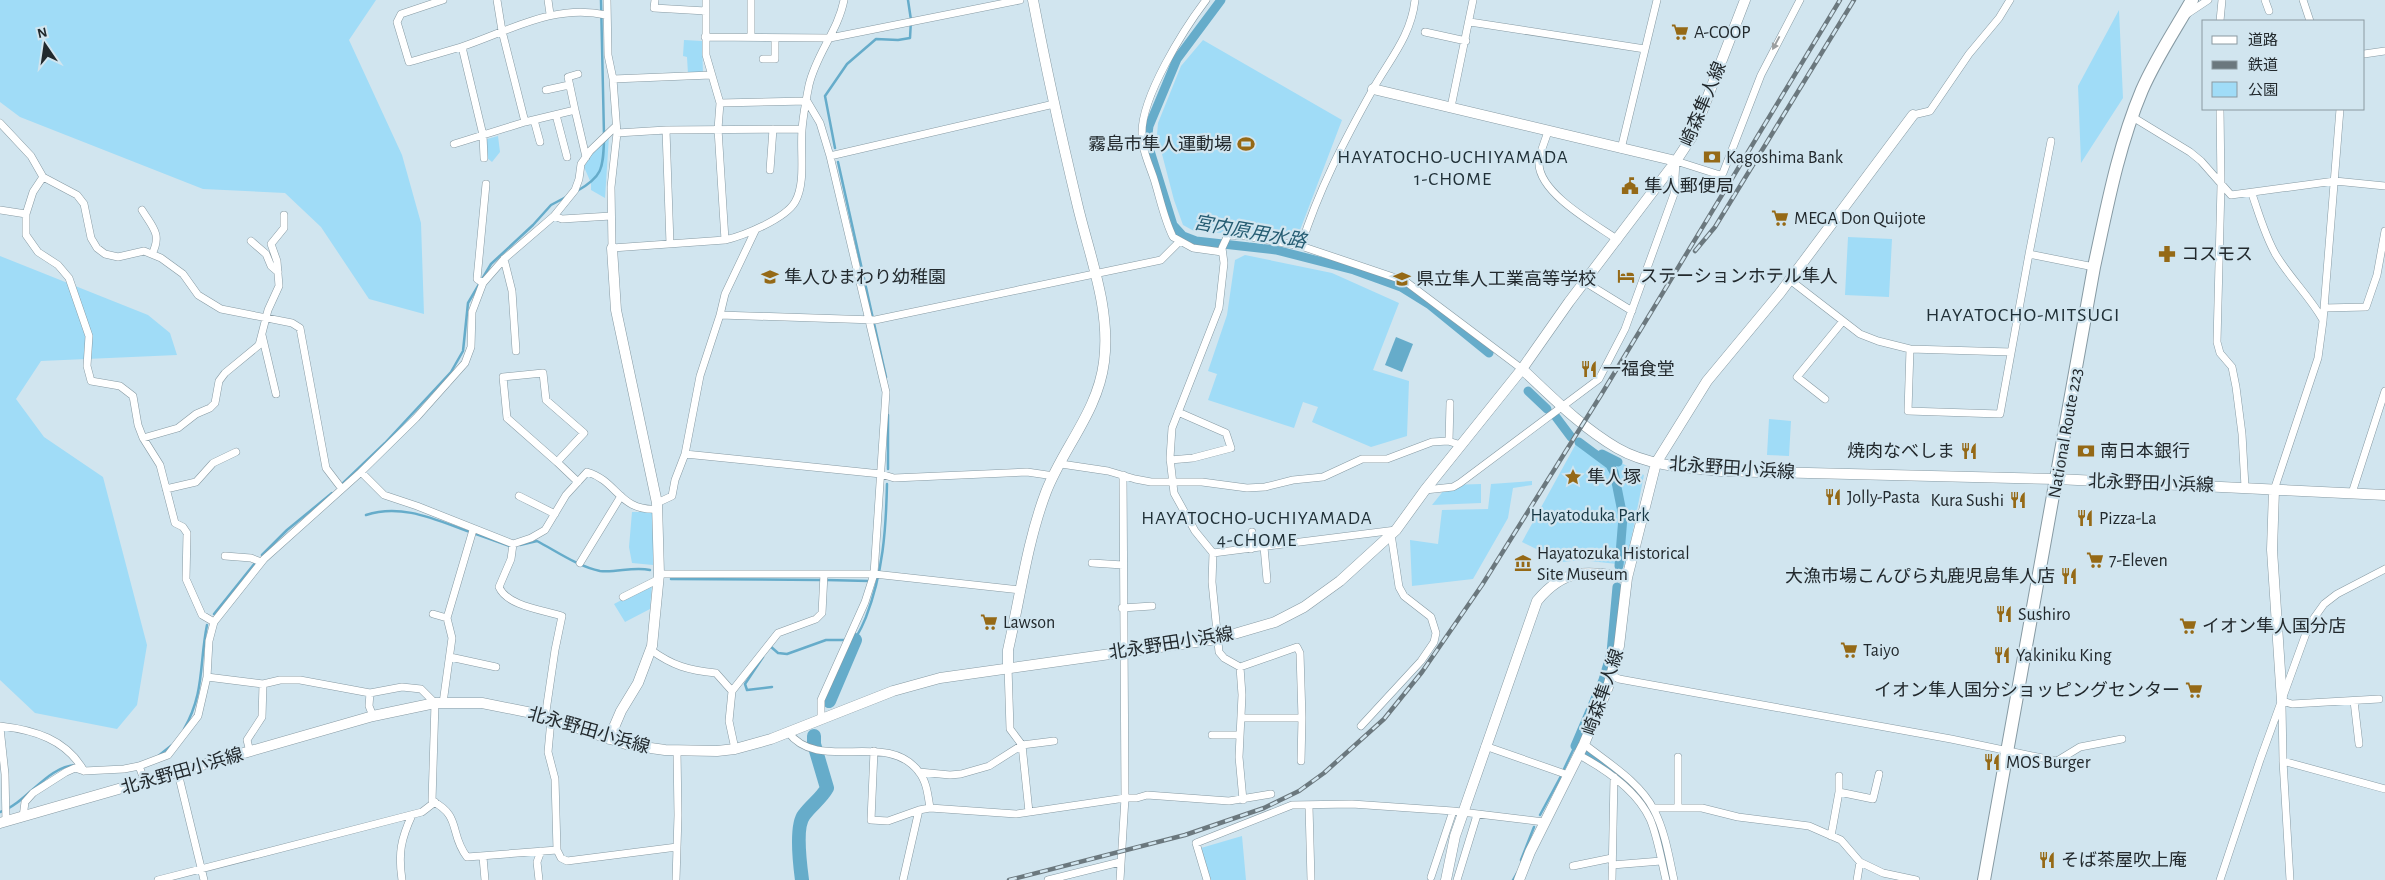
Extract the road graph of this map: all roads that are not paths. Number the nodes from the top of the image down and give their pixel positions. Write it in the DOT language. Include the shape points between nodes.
graph roads {
  1 [pos="443,0"];
  2 [pos="497,0"];
  3 [pos="548,0"];
  4 [pos="607,0"];
  5 [pos="655,0"];
  6 [pos="706,0"];
  7 [pos="751,0"];
  8 [pos="844,0"];
  9 [pos="1020,0"];
  10 [pos="1033,0"];
  11 [pos="1206,0"];
  12 [pos="1415,0"];
  13 [pos="1473,0"];
  14 [pos="1657,0"];
  15 [pos="1745,0"];
  16 [pos="1800,0"];
  17 [pos="2010,0"];
  18 [pos="2192,0"];
  19 [pos="2208,0"];
  20 [pos="2222,0"];
  21 [pos="2265,0"];
  22 [pos="2304,0"];
  23 [pos="706,11"];
  24 [pos="2269,11"];
  25 [pos="550,14"];
  26 [pos="606,15"];
  27 [pos="2182,17"];
  28 [pos="2220,20"];
  29 [pos="2310,20"];
  30 [pos="1470,22"];
  31 [pos="502,32"];
  32 [pos="1425,32"];
  33 [pos="705,37"];
  34 [pos="751,37"];
  35 [pos="775,38"];
  36 [pos="830,38"];
  37 [pos="1466,41"];
  38 [pos="462,47"];
  39 [pos="1645,49"];
  40 [pos="2385,52"];
  41 [pos="2365,54"];
  42 [pos="763,59"];
  43 [pos="578,74"];
  44 [pos="711,75"];
  45 [pos="613,79"];
  46 [pos="569,85"];
  47 [pos="1373,89"];
  48 [pos="546,90"];
  49 [pos="807,101"];
  50 [pos="720,103"];
  51 [pos="1054,104"];
  52 [pos="1451,107"];
  53 [pos="575,110"];
  54 [pos="2220,110"];
  55 [pos="2340,110"];
  56 [pos="556,115"];
  57 [pos="1913,116"];
  58 [pos="2131,116"];
  59 [pos="534,120"];
  60 [pos="525,122"];
  61 [pos="0,123"];
  62 [pos="718,129"];
  63 [pos="802,129"];
  64 [pos="616,130"];
  65 [pos="666,130"];
  66 [pos="773,130"];
  67 [pos="1548,131"];
  68 [pos="483,135"];
  69 [pos="2051,141"];
  70 [pos="540,142"];
  71 [pos="454,144"];
  72 [pos="1621,149"];
  73 [pos="830,156"];
  74 [pos="567,157"];
  75 [pos="586,157"];
  76 [pos="484,158"];
  77 [pos="1676,161"];
  78 [pos="770,170"];
  79 [pos="43,177"];
  80 [pos="2334,182"];
  81 [pos="486,184"];
  82 [pos="2221,185"];
  83 [pos="2385,186"];
  84 [pos="2252,194"];
  85 [pos="0,210"];
  86 [pos="142,210"];
  87 [pos="26,214"];
  88 [pos="284,215"];
  89 [pos="554,216"];
  90 [pos="611,216"];
  91 [pos="755,230"];
  92 [pos="2385,231"];
  93 [pos="725,240"];
  94 [pos="1618,240"];
  95 [pos="251,241"];
  96 [pos="1179,242"];
  97 [pos="670,244"];
  98 [pos="1301,246"];
  99 [pos="612,248"];
  100 [pos="1222,252"];
  101 [pos="152,254"];
  102 [pos="2029,254"];
  103 [pos="504,259"];
  104 [pos="2094,267"];
  105 [pos="278,272"];
  106 [pos="1095,274"];
  107 [pos="1790,280"];
  108 [pos="1585,282"];
  109 [pos="483,283"];
  110 [pos="2324,308"];
  111 [pos="1632,311"];
  112 [pos="720,315"];
  113 [pos="266,319"];
  114 [pos="2323,320"];
  115 [pos="870,321"];
  116 [pos="1843,321"];
  117 [pos="262,334"];
  118 [pos="1910,348"];
  119 [pos="516,351"];
  120 [pos="2011,352"];
  121 [pos="1522,369"];
  122 [pos="2385,391"];
  123 [pos="276,394"];
  124 [pos="1825,399"];
  125 [pos="1450,403"];
  126 [pos="1562,407"];
  127 [pos="1178,412"];
  128 [pos="143,438"];
  129 [pos="1449,441"];
  130 [pos="1461,445"];
  131 [pos="236,452"];
  132 [pos="685,454"];
  133 [pos="1170,460"];
  134 [pos="557,462"];
  135 [pos="1656,463"];
  136 [pos="1061,464"];
  137 [pos="362,472"];
  138 [pos="881,474"];
  139 [pos="1123,475"];
  140 [pos="1054,476"];
  141 [pos="2057,479"];
  142 [pos="578,482"];
  143 [pos="1172,482"];
  144 [pos="2245,487"];
  145 [pos="166,489"];
  146 [pos="342,489"];
  147 [pos="1425,490"];
  148 [pos="2274,490"];
  149 [pos="2352,493"];
  150 [pos="2385,495"];
  151 [pos="519,496"];
  152 [pos="621,496"];
  153 [pos="658,506"];
  154 [pos="555,514"];
  155 [pos="474,530"];
  156 [pos="1252,532"];
  157 [pos="1393,532"];
  158 [pos="1264,547"];
  159 [pos="513,548"];
  160 [pos="1251,548"];
  161 [pos="1213,553"];
  162 [pos="224,556"];
  163 [pos="261,562"];
  164 [pos="580,563"];
  165 [pos="1092,564"];
  166 [pos="1122,565"];
  167 [pos="2385,569"];
  168 [pos="824,574"];
  169 [pos="878,574"];
  170 [pos="659,576"];
  171 [pos="1627,578"];
  172 [pos="1267,580"];
  173 [pos="1022,590"];
  174 [pos="623,597"];
  175 [pos="1152,606"];
  176 [pos="1122,608"];
  177 [pos="433,614"];
  178 [pos="447,618"];
  179 [pos="214,622"];
  180 [pos="1217,639"];
  181 [pos="651,650"];
  182 [pos="1125,651"];
  183 [pos="450,657"];
  184 [pos="496,667"];
  185 [pos="1008,667"];
  186 [pos="1240,667"];
  187 [pos="1611,675"];
  188 [pos="207,677"];
  189 [pos="263,684"];
  190 [pos="732,691"];
  191 [pos="370,693"];
  192 [pos="2379,700"];
  193 [pos="2282,701"];
  194 [pos="2354,701"];
  195 [pos="439,703"];
  196 [pos="373,716"];
  197 [pos="1241,718"];
  198 [pos="1302,718"];
  199 [pos="548,719"];
  200 [pos="820,719"];
  201 [pos="1361,726"];
  202 [pos="0,727"];
  203 [pos="788,732"];
  204 [pos="1212,735"];
  205 [pos="1240,735"];
  206 [pos="609,738"];
  207 [pos="2122,739"];
  208 [pos="1054,741"];
  209 [pos="1584,744"];
  210 [pos="2358,744"];
  211 [pos="1022,745"];
  212 [pos="1486,746"];
  213 [pos="735,749"];
  214 [pos="2006,750"];
  215 [pos="677,751"];
  216 [pos="874,751"];
  217 [pos="250,752"];
  218 [pos="1579,755"];
  219 [pos="1678,757"];
  220 [pos="1301,761"];
  221 [pos="2283,761"];
  222 [pos="139,766"];
  223 [pos="84,770"];
  224 [pos="919,772"];
  225 [pos="178,773"];
  226 [pos="2,774"];
  227 [pos="1879,774"];
  228 [pos="1568,775"];
  229 [pos="1839,776"];
  230 [pos="1614,777"];
  231 [pos="145,782"];
  232 [pos="2385,789"];
  233 [pos="1839,792"];
  234 [pos="1270,794"];
  235 [pos="1124,798"];
  236 [pos="1243,800"];
  237 [pos="435,802"];
  238 [pos="1309,806"];
  239 [pos="930,808"];
  240 [pos="1654,808"];
  241 [pos="1678,808"];
  242 [pos="919,810"];
  243 [pos="1028,812"];
  244 [pos="1458,812"];
  245 [pos="412,814"];
  246 [pos="1477,815"];
  247 [pos="23,817"];
  248 [pos="4,820"];
  249 [pos="1544,822"];
  250 [pos="1831,836"];
  251 [pos="677,847"];
  252 [pos="557,850"];
  253 [pos="542,852"];
  254 [pos="483,857"];
  255 [pos="1612,861"];
  256 [pos="1661,861"];
  257 [pos="1120,862"];
  258 [pos="1860,862"];
  259 [pos="1573,866"];
  260 [pos="201,868"];
  261 [pos="1882,876"];
  262 [pos="1431,878"];
  263 [pos="1446,879"];
  264 [pos="158,880"];
  265 [pos="204,880"];
  266 [pos="402,880"];
  267 [pos="485,880"];
  268 [pos="539,880"];
  269 [pos="676,880"];
  270 [pos="903,880"];
  271 [pos="1048,880"];
  272 [pos="1120,880"];
  273 [pos="1207,880"];
  274 [pos="1311,880"];
  275 [pos="1457,880"];
  276 [pos="1519,880"];
  277 [pos="1612,880"];
  278 [pos="1666,880"];
  279 [pos="1674,880"];
  280 [pos="1857,880"];
  281 [pos="1916,880"];
  282 [pos="1984,880"];
  283 [pos="2220,880"];
  284 [pos="2290,880"];
  1 -- 38 [label="street" via="401,14 397,22 409,62"];
  2 -- 31 [label="street"];
  3 -- 25 [label="street"];
  4 -- 26 [label="street"];
  5 -- 23 [label="street" via="654,8"];
  6 -- 23 [label="street"];
  7 -- 34 [label="street"];
  8 -- 36 [label="street"];
  9 -- 36 [label="street"];
  10 -- 51 [label="main road"];
  11 -- 96 [label="street" via="1160,74 1142,125 1144,152 1168,227"];
  12 -- 47 [label="street" via="1403,42"];
  13 -- 30 [label="street"];
  14 -- 39 [label="street"];
  15 -- 77 [label="main road, 崎森隼人線" via="1693,135"];
  16 -- 77 [label="street, one-way" via="1761,75 1723,174 1720,176"];
  17 -- 57 [label="street" via="1930,111"];
  18 -- 27 [label="highway, National Route 223"];
  19 -- 27 [label="street"];
  20 -- 28 [label="street"];
  21 -- 24 [label="street"];
  22 -- 29 [label="street"];
  23 -- 33 [label="street"];
  25 -- 26 [label="street" via="595,12"];
  25 -- 31 [label="street"];
  26 -- 45 [label="street"];
  27 -- 58 [label="highway, National Route 223"];
  30 -- 37 [label="street"];
  30 -- 39 [label="street"];
  31 -- 38 [label="street"];
  31 -- 60 [label="street"];
  32 -- 37 [label="street"];
  33 -- 34 [label="street"];
  33 -- 44 [label="street"];
  34 -- 35 [label="street"];
  35 -- 36 [label="street"];
  35 -- 42 [label="street" via="775,59"];
  36 -- 49 [label="street" via="816,64"];
  37 -- 52 [label="street"];
  38 -- 68 [label="street"];
  39 -- 72 [label="street"];
  40 -- 41 [label="street"];
  43 -- 46 [label="street" via="568,77"];
  44 -- 45 [label="street"];
  44 -- 50 [label="street"];
  45 -- 64 [label="street"];
  46 -- 48 [label="street"];
  46 -- 53 [label="street"];
  47 -- 52 [label="main road"];
  47 -- 98 [label="street" via="1337,154 1312,211"];
  49 -- 50 [label="street"];
  49 -- 63 [label="street"];
  49 -- 73 [label="street" via="820,123"];
  50 -- 62 [label="street"];
  51 -- 73 [label="street"];
  51 -- 106 [label="main road"];
  52 -- 67 [label="main road"];
  53 -- 56 [label="street"];
  53 -- 75 [label="street"];
  54 -- 82 [label="street"];
  55 -- 80 [label="street"];
  56 -- 59 [label="street"];
  56 -- 74 [label="street"];
  57 -- 107 [label="main road, 崎森隼人線"];
  58 -- 82 [label="street" via="2190,152"];
  58 -- 104 [label="highway, National Route 223" via="2114,174"];
  59 -- 60 [label="street"];
  59 -- 70 [label="street"];
  60 -- 68 [label="street"];
  61 -- 79 [label="street" via="30,156"];
  62 -- 65 [label="street"];
  62 -- 66 [label="street"];
  62 -- 93 [label="street"];
  63 -- 66 [label="street"];
  63 -- 91 [label="street" via="800,188 795,203"];
  64 -- 65 [label="street"];
  64 -- 75 [label="street"];
  64 -- 90 [label="street"];
  65 -- 97 [label="street"];
  66 -- 78 [label="street"];
  67 -- 72 [label="main road"];
  67 -- 94 [label="street" via="1539,162 1544,180 1556,196"];
  68 -- 71 [label="street"];
  68 -- 76 [label="street"];
  69 -- 102 [label="street"];
  72 -- 77 [label="main road"];
  73 -- 115 [label="street"];
  75 -- 89 [label="street" via="581,164 575,190"];
  77 -- 94 [label="main road, 崎森隼人線"];
  77 -- 111 [label="street" via="1674,194"];
  79 -- 87 [label="street" via="33,192"];
  79 -- 101 [label="street" via="77,195 84,204 91,238 105,254 118,257 144,251"];
  80 -- 83 [label="street"];
  80 -- 84 [label="street"];
  80 -- 110 [label="street"];
  81 -- 109 [label="street" via="476,279"];
  82 -- 84 [label="street" via="2231,195"];
  82 -- 144 [label="street" via="2217,342 2220,353 2232,367 2236,387"];
  84 -- 114 [label="street" via="2266,236 2277,256 2311,299"];
  85 -- 87 [label="street"];
  86 -- 101 [label="street" via="157,235"];
  87 -- 128 [label="street" via="26,235 38,252 69,278 78,298 89,336 87,366 91,381 120,386 133,396"];
  88 -- 105 [label="street" via="284,228 271,244"];
  89 -- 90 [label="street" via="562,219"];
  89 -- 103 [label="street"];
  90 -- 99 [label="street"];
  91 -- 93 [label="street"];
  91 -- 112 [label="street" via="725,294"];
  92 -- 110 [label="street" via="2366,307"];
  93 -- 97 [label="street"];
  94 -- 108 [label="main road, 崎森隼人線"];
  95 -- 105 [label="street" via="266,254"];
  96 -- 100 [label="street" via="1193,248"];
  96 -- 106 [label="street" via="1161,260"];
  97 -- 99 [label="street"];
  98 -- 100 [label="street" via="1228,235"];
  98 -- 121 [label="street" via="1405,281"];
  99 -- 153 [label="main road" via="616,310"];
  100 -- 127 [label="street" via="1224,263 1219,308"];
  101 -- 113 [label="street" via="183,274 198,295 221,309"];
  102 -- 104 [label="street"];
  102 -- 120 [label="street"];
  103 -- 109 [label="street"];
  103 -- 119 [label="street" via="512,291"];
  104 -- 141 [label="highway, National Route 223"];
  105 -- 113 [label="street" via="279,286"];
  106 -- 115 [label="street"];
  106 -- 136 [label="main road" via="1106,325 1104,362 1092,404"];
  107 -- 116 [label="street"];
  107 -- 135 [label="main road, 崎森隼人線" via="1707,381"];
  108 -- 111 [label="street"];
  108 -- 121 [label="main road, 崎森隼人線"];
  109 -- 137 [label="street" via="472,312 471,347 465,363"];
  110 -- 114 [label="street"];
  111 -- 126 [label="street" via="1599,379"];
  112 -- 115 [label="street"];
  112 -- 132 [label="street" via="700,376"];
  113 -- 117 [label="street"];
  113 -- 146 [label="street" via="292,323 300,328 326,468"];
  114 -- 148 [label="street" via="2318,358"];
  115 -- 138 [label="street" via="886,392"];
  116 -- 118 [label="street" via="1860,334"];
  116 -- 124 [label="street" via="1797,377"];
  117 -- 123 [label="street"];
  117 -- 128 [label="street" via="258,346 219,381 215,403 210,408 178,428"];
  118 -- 120 [label="street"];
  118 -- 120 [label="street" via="1908,411 2000,414"];
  121 -- 126 [label="main road, 北永野田小浜線"];
  121 -- 130 [label="main road, 北永野田小浜線"];
  122 -- 149 [label="street"];
  125 -- 129 [label="street"];
  126 -- 135 [label="main road, 北永野田小浜線" via="1618,449"];
  126 -- 147 [label="street" via="1460,483 1453,487"];
  127 -- 133 [label="street" via="1172,428"];
  127 -- 133 [label="street" via="1226,433 1232,448"];
  128 -- 145 [label="street" via="160,465"];
  129 -- 130 [label="street"];
  129 -- 143 [label="street" via="1432,442 1387,459 1362,459 1323,477 1265,487"];
  130 -- 147 [label="main road, 北永野田小浜線"];
  131 -- 145 [label="street" via="213,463 196,482"];
  132 -- 138 [label="street"];
  132 -- 153 [label="street" via="672,496"];
  133 -- 143 [label="street"];
  134 -- 134 [label="street" via="507,418 504,377 543,373 546,400 584,433"];
  134 -- 142 [label="street"];
  135 -- 141 [label="main road, 北永野田小浜線" via="1722,471"];
  135 -- 171 [label="main road, 崎森隼人線"];
  136 -- 139 [label="street"];
  136 -- 140 [label="main road"];
  137 -- 146 [label="street"];
  137 -- 155 [label="street" via="384,495"];
  138 -- 140 [label="street" via="894,478 1027,472"];
  138 -- 169 [label="street"];
  139 -- 143 [label="street"];
  139 -- 166 [label="street"];
  140 -- 173 [label="main road" via="1034,534"];
  141 -- 144 [label="main road, 北永野田小浜線"];
  141 -- 214 [label="highway, National Route 223"];
  142 -- 152 [label="street" via="587,472 597,475"];
  142 -- 154 [label="street"];
  143 -- 161 [label="street" via="1174,493 1195,532"];
  144 -- 148 [label="main road, 北永野田小浜線"];
  145 -- 179 [label="street" via="175,523 187,533 186,578 202,615"];
  146 -- 163 [label="street"];
  147 -- 157 [label="main road, 北永野田小浜線"];
  148 -- 149 [label="main road, 北永野田小浜線"];
  148 -- 193 [label="main road" via="2272,550"];
  149 -- 150 [label="main road, 北永野田小浜線"];
  151 -- 154 [label="street"];
  152 -- 153 [label="street" via="631,506 644,510"];
  152 -- 164 [label="street"];
  153 -- 170 [label="main road"];
  154 -- 159 [label="street" via="545,530"];
  155 -- 159 [label="street"];
  155 -- 178 [label="street"];
  156 -- 160 [label="street"];
  157 -- 158 [label="street"];
  157 -- 180 [label="main road, 北永野田小浜線" via="1340,582 1304,607 1275,622"];
  157 -- 201 [label="street" via="1399,587 1404,596 1431,617 1436,633 1421,661"];
  158 -- 160 [label="street"];
  158 -- 172 [label="street"];
  159 -- 199 [label="street" via="499,587 502,593 511,602 562,616"];
  160 -- 161 [label="street"];
  161 -- 180 [label="street"];
  162 -- 163 [label="street" via="252,558"];
  163 -- 179 [label="street"];
  165 -- 166 [label="street"];
  166 -- 176 [label="street"];
  167 -- 193 [label="street" via="2337,594 2315,615"];
  168 -- 169 [label="street"];
  168 -- 170 [label="street"];
  168 -- 190 [label="street" via="822,613 816,619 778,633"];
  169 -- 173 [label="street"];
  169 -- 200 [label="street" via="821,700"];
  170 -- 174 [label="street"];
  170 -- 181 [label="main road"];
  171 -- 187 [label="main road, 崎森隼人線" via="1619,646"];
  171 -- 212 [label="main road" via="1595,573 1575,574 1548,587 1532,612"];
  173 -- 185 [label="main road" via="1008,650"];
  175 -- 176 [label="street"];
  176 -- 182 [label="street"];
  177 -- 178 [label="street"];
  178 -- 183 [label="street" via="452,638"];
  179 -- 188 [label="street" via="209,641"];
  180 -- 182 [label="main road, 北永野田小浜線"];
  180 -- 186 [label="street" via="1219,652"];
  181 -- 190 [label="street" via="675,665 716,673"];
  181 -- 206 [label="main road"];
  182 -- 185 [label="main road, 北永野田小浜線"];
  182 -- 235 [label="street"];
  183 -- 184 [label="street"];
  183 -- 195 [label="street"];
  185 -- 200 [label="main road, 北永野田小浜線" via="917,684"];
  185 -- 211 [label="street" via="1010,729"];
  186 -- 197 [label="street"];
  186 -- 198 [label="street" via="1297,647 1300,653"];
  187 -- 209 [label="main road, 崎森隼人線"];
  187 -- 214 [label="street"];
  188 -- 189 [label="street"];
  188 -- 222 [label="street" via="198,716 180,742 168,755"];
  189 -- 191 [label="street" via="300,680"];
  189 -- 217 [label="street" via="262,716 247,740"];
  190 -- 213 [label="street" via="729,722"];
  191 -- 195 [label="street" via="402,687 422,689"];
  191 -- 196 [label="street" via="369,706"];
  192 -- 194 [label="street"];
  193 -- 194 [label="street" via="2292,704"];
  193 -- 221 [label="street"];
  193 -- 283 [label="street"];
  194 -- 210 [label="street"];
  195 -- 196 [label="main road, 北永野田小浜線"];
  195 -- 199 [label="main road, 北永野田小浜線" via="497,705"];
  195 -- 237 [label="street" via="432,800"];
  196 -- 217 [label="main road, 北永野田小浜線"];
  197 -- 198 [label="street"];
  197 -- 205 [label="street"];
  198 -- 220 [label="street"];
  199 -- 206 [label="main road, 北永野田小浜線"];
  199 -- 252 [label="street" via="548,752 555,779"];
  200 -- 203 [label="main road, 北永野田小浜線"];
  202 -- 223 [label="street" via="20,728 55,740 80,762"];
  202 -- 226 [label="street"];
  203 -- 213 [label="main road, 北永野田小浜線"];
  203 -- 216 [label="street" via="794,741 808,748"];
  204 -- 205 [label="street"];
  205 -- 236 [label="street"];
  206 -- 215 [label="main road, 北永野田小浜線"];
  207 -- 214 [label="street" via="2080,747 2057,761"];
  208 -- 211 [label="street"];
  209 -- 218 [label="main road, 崎森隼人線"];
  209 -- 240 [label="street" via="1636,786"];
  211 -- 224 [label="street" via="989,766 961,774"];
  211 -- 243 [label="street"];
  212 -- 228 [label="street"];
  212 -- 244 [label="main road"];
  213 -- 215 [label="main road, 北永野田小浜線"];
  214 -- 282 [label="highway, National Route 223"];
  215 -- 251 [label="street"];
  216 -- 224 [label="street" via="899,756"];
  216 -- 242 [label="street" via="871,820 888,821"];
  217 -- 225 [label="main road, 北永野田小浜線"];
  218 -- 228 [label="main road, 崎森隼人線"];
  218 -- 230 [label="street"];
  219 -- 241 [label="street"];
  221 -- 232 [label="street"];
  221 -- 284 [label="street"];
  222 -- 223 [label="street" via="124,770"];
  222 -- 231 [label="street"];
  223 -- 247 [label="street" via="75,768 66,772 33,793 25,802"];
  224 -- 239 [label="street" via="927,787"];
  225 -- 231 [label="main road, 北永野田小浜線"];
  225 -- 260 [label="street"];
  226 -- 248 [label="street"];
  227 -- 233 [label="street" via="1873,799"];
  228 -- 249 [label="main road, 崎森隼人線"];
  229 -- 233 [label="street"];
  230 -- 255 [label="street"];
  230 -- 256 [label="street" via="1645,810 1654,830"];
  231 -- 247 [label="main road, 北永野田小浜線"];
  233 -- 250 [label="street"];
  234 -- 236 [label="street"];
  235 -- 236 [label="street" via="1147,795"];
  235 -- 243 [label="street"];
  235 -- 257 [label="street"];
  237 -- 245 [label="street" via="422,812"];
  237 -- 254 [label="street" via="451,815 467,857"];
  238 -- 244 [label="street" via="1352,804"];
  238 -- 273 [label="street" via="1292,805 1196,843"];
  238 -- 274 [label="street"];
  239 -- 242 [label="street"];
  239 -- 243 [label="street"];
  240 -- 241 [label="street"];
  240 -- 279 [label="street"];
  241 -- 250 [label="street" via="1709,808 1738,817 1808,826"];
  242 -- 270 [label="street"];
  244 -- 246 [label="street"];
  244 -- 262 [label="street"];
  244 -- 263 [label="main road"];
  245 -- 260 [label="street"];
  245 -- 266 [label="street" via="400,846"];
  246 -- 249 [label="street"];
  246 -- 275 [label="street"];
  247 -- 248 [label="main road, 北永野田小浜線"];
  249 -- 276 [label="main road, 崎森隼人線"];
  250 -- 258 [label="street" via="1841,840"];
  251 -- 252 [label="street" via="567,861"];
  251 -- 269 [label="street"];
  252 -- 253 [label="street"];
  253 -- 254 [label="street"];
  253 -- 268 [label="street" via="537,862"];
  254 -- 267 [label="street"];
  255 -- 256 [label="street"];
  255 -- 259 [label="street"];
  255 -- 277 [label="street"];
  256 -- 278 [label="street"];
  257 -- 271 [label="street"];
  257 -- 272 [label="street"];
  258 -- 261 [label="street"];
  258 -- 280 [label="street"];
  260 -- 264 [label="street"];
  260 -- 265 [label="street"];
  261 -- 281 [label="street"];
  262 -- 263 [label="street"];
}
